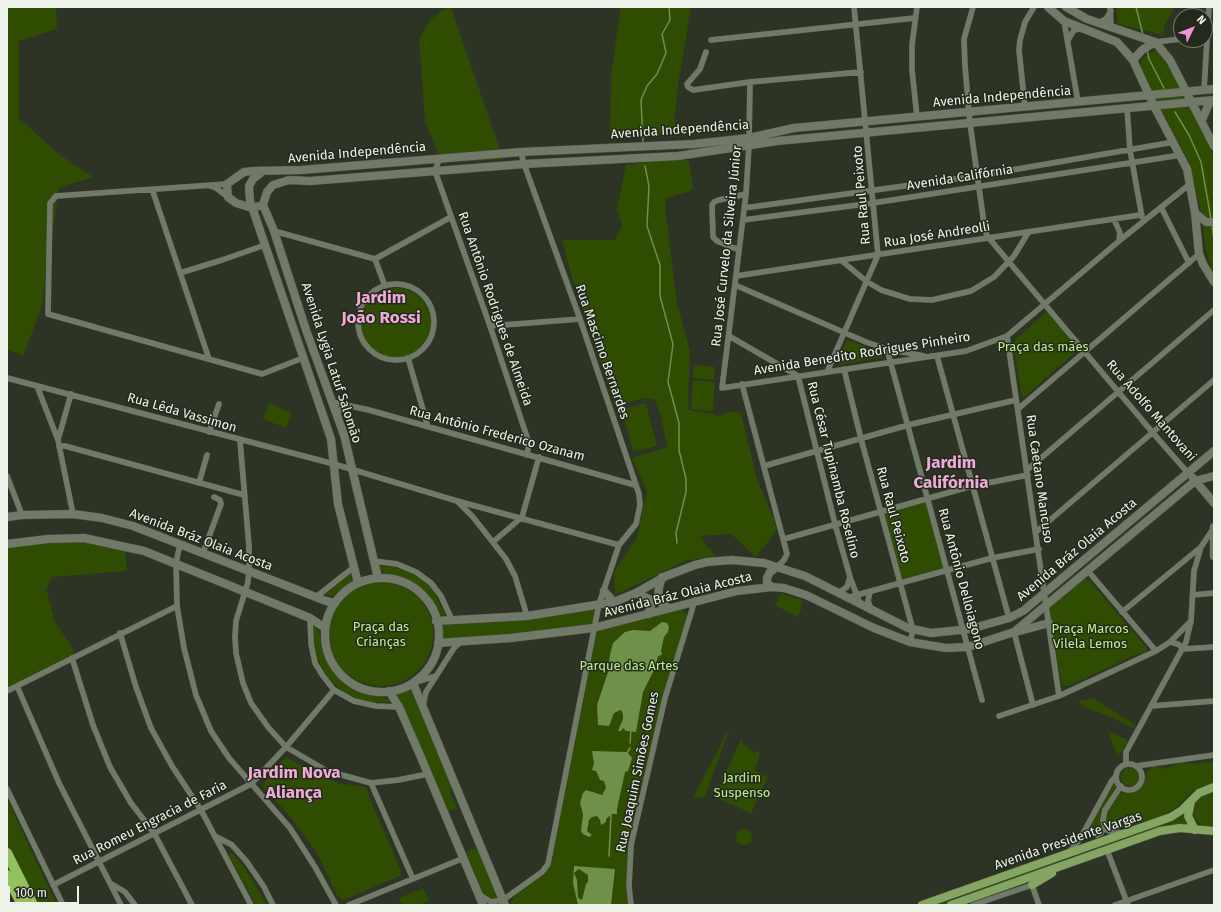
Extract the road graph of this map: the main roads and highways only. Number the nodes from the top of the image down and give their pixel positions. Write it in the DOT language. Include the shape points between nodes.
graph roads {
  1 [pos="1060,7"];
  2 [pos="1050,8"];
  3 [pos="1070,10"];
  4 [pos="1064,21"];
  5 [pos="1111,26"];
  6 [pos="1106,37"];
  7 [pos="1152,43"];
  8 [pos="1133,60"];
  9 [pos="1143,82"];
  10 [pos="1214,89"];
  11 [pos="1187,92"];
  12 [pos="1149,95"];
  13 [pos="1133,97"];
  14 [pos="1212,100"];
  15 [pos="1193,102"];
  16 [pos="1154,106"];
  17 [pos="1202,120"];
  18 [pos="749,142"];
  19 [pos="1214,146"];
  20 [pos="263,171"];
  21 [pos="263,204"];
  22 [pos="252,208"];
  23 [pos="1195,213"];
  24 [pos="1210,222"];
  25 [pos="1214,282"];
  26 [pos="316,356"];
  27 [pos="303,358"];
  28 [pos="1214,451"];
  29 [pos="1188,473"];
  30 [pos="1214,476"];
  31 [pos="1195,481"];
  32 [pos="1214,503"];
  33 [pos="7,517"];
  34 [pos="1131,521"];
  35 [pos="1214,528"];
  36 [pos="1135,531"];
  37 [pos="7,544"];
  38 [pos="1214,556"];
  39 [pos="777,567"];
  40 [pos="378,578"];
  41 [pos="662,578"];
  42 [pos="358,583"];
  43 [pos="772,587"];
  44 [pos="604,590"];
  45 [pos="636,593"];
  46 [pos="335,602"];
  47 [pos="614,602"];
  48 [pos="668,608"];
  49 [pos="648,614"];
  50 [pos="436,621"];
  51 [pos="1049,623"];
  52 [pos="325,628"];
  53 [pos="1014,632"];
  54 [pos="438,643"];
  55 [pos="413,683"];
  56 [pos="389,691"];
  57 [pos="1214,787"];
  58 [pos="1191,800"];
  59 [pos="1195,830"];
  60 [pos="1214,831"];
  61 [pos="7,853"];
  62 [pos="1071,863"];
  63 [pos="7,875"];
  64 [pos="1032,885"];
  65 [pos="504,903"];
  66 [pos="22,905"];
  67 [pos="33,905"];
  68 [pos="483,905"];
  69 [pos="922,905"];
  70 [pos="951,905"];
  1 -- 2 [label="main road"];
  2 -- 4 [label="main road"];
  3 -- 4 [label="main road"];
  3 -- 5 [label="main road"];
  4 -- 6 [label="main road"];
  5 -- 6 [label="main road" via="1111,32"];
  5 -- 7 [label="main road"];
  6 -- 8 [label="main road" via="1121,44"];
  7 -- 8 [label="main road"];
  7 -- 11 [label="main road" via="1170,60"];
  8 -- 9 [label="main road"];
  9 -- 12 [label="main road"];
  9 -- 13 [label="main road"];
  10 -- 11 [label="main road, Avenida Independência"];
  11 -- 12 [label="main road, Avenida Independência"];
  11 -- 15 [label="main road"];
  12 -- 13 [label="main road, Avenida Independência"];
  12 -- 16 [label="main road"];
  13 -- 18 [label="main road, Avenida Independência" via="794,128"];
  14 -- 15 [label="main road, Avenida Independência"];
  14 -- 17 [label="main road"];
  15 -- 16 [label="main road, Avenida Independência"];
  15 -- 17 [label="main road"];
  16 -- 18 [label="main road, Avenida Independência"];
  16 -- 23 [label="main road" via="1181,155"];
  17 -- 19 [label="main road"];
  18 -- 20 [label="main road, Avenida Independência" via="521,152"];
  18 -- 21 [label="main road, Avenida Independência" via="678,156 524,164 310,181 289,180 273,185 267,192"];
  20 -- 22 [label="main road" via="249,186"];
  20 -- 22 [label="main road, Avenida Independência" via="244,172 227,184 228,197 240,205"];
  21 -- 22 [label="main road"];
  21 -- 26 [label="main road, Avenida Lygia Latuf Salomão"];
  22 -- 27 [label="main road, Avenida Lygia Latuf Salomão"];
  23 -- 24 [label="main road"];
  23 -- 25 [label="main road" via="1199,254 1202,264"];
  26 -- 27 [label="main road"];
  26 -- 40 [label="main road, Avenida Lygia Latuf Salomão" via="346,442"];
  27 -- 42 [label="main road, Avenida Lygia Latuf Salomão" via="331,439 338,504"];
  28 -- 29 [label="main road, Avenida Bráz Olaia Acosta"];
  29 -- 31 [label="main road, Rua Adolfo Mantovani"];
  29 -- 34 [label="main road, Avenida Bráz Olaia Acosta"];
  30 -- 31 [label="main road, Avenida Bráz Olaia Acosta"];
  31 -- 32 [label="main road, Rua Adolfo Mantovani"];
  31 -- 36 [label="main road, Avenida Bráz Olaia Acosta"];
  33 -- 46 [label="main road, Avenida Bráz Olaia Acosta" via="73,514 133,526 316,597"];
  34 -- 36 [label="main road" via="1136,526"];
  34 -- 39 [label="main road, Avenida Bráz Olaia Acosta" via="1020,613 964,630 931,633 913,630 894,623 805,576"];
  35 -- 38 [label="main road"];
  36 -- 53 [label="main road, Avenida Bráz Olaia Acosta"];
  37 -- 52 [label="main road" via="84,538 144,551 310,618"];
  39 -- 41 [label="main road, Avenida Bráz Olaia Acosta" via="746,560 722,560 695,565"];
  39 -- 43 [label="main road" via="767,578"];
  40 -- 42 [label="main road"];
  40 -- 50 [label="main road" via="400,581 419,592 433,610"];
  41 -- 45 [label="main road, Avenida Bráz Olaia Acosta"];
  41 -- 48 [label="main road" via="658,597"];
  42 -- 46 [label="main road"];
  43 -- 48 [label="main road, Avenida Bráz Olaia Acosta" via="743,590"];
  43 -- 53 [label="main road, Avenida Bráz Olaia Acosta" via="806,595 874,628 910,642 946,648 968,647"];
  44 -- 47 [label="main road"];
  45 -- 47 [label="main road, Avenida Bráz Olaia Acosta"];
  45 -- 49 [label="main road" via="649,599 651,606"];
  46 -- 52 [label="main road"];
  47 -- 50 [label="main road, Avenida Bráz Olaia Acosta" via="527,616"];
  48 -- 49 [label="main road, Avenida Bráz Olaia Acosta"];
  49 -- 54 [label="main road, Avenida Bráz Olaia Acosta" via="593,628"];
  50 -- 54 [label="main road"];
  51 -- 53 [label="main road"];
  52 -- 56 [label="main road" via="328,651 337,670 357,686 367,690"];
  54 -- 55 [label="main road" via="430,666"];
  55 -- 56 [label="main road"];
  55 -- 65 [label="main road"];
  56 -- 68 [label="main road" via="399,707"];
  57 -- 58 [label="main road, Avenida Presidente Vargas" via="1199,793"];
  58 -- 59 [label="main road" via="1188,816"];
  58 -- 69 [label="main road, Avenida Presidente Vargas" via="1171,817"];
  59 -- 60 [label="main road, Avenida Presidente Vargas"];
  59 -- 62 [label="main road, Avenida Presidente Vargas" via="1180,828 1160,831"];
  61 -- 67 [label="highway"];
  62 -- 64 [label="main road"];
  62 -- 70 [label="main road, Avenida Presidente Vargas"];
  63 -- 66 [label="highway"];
}
